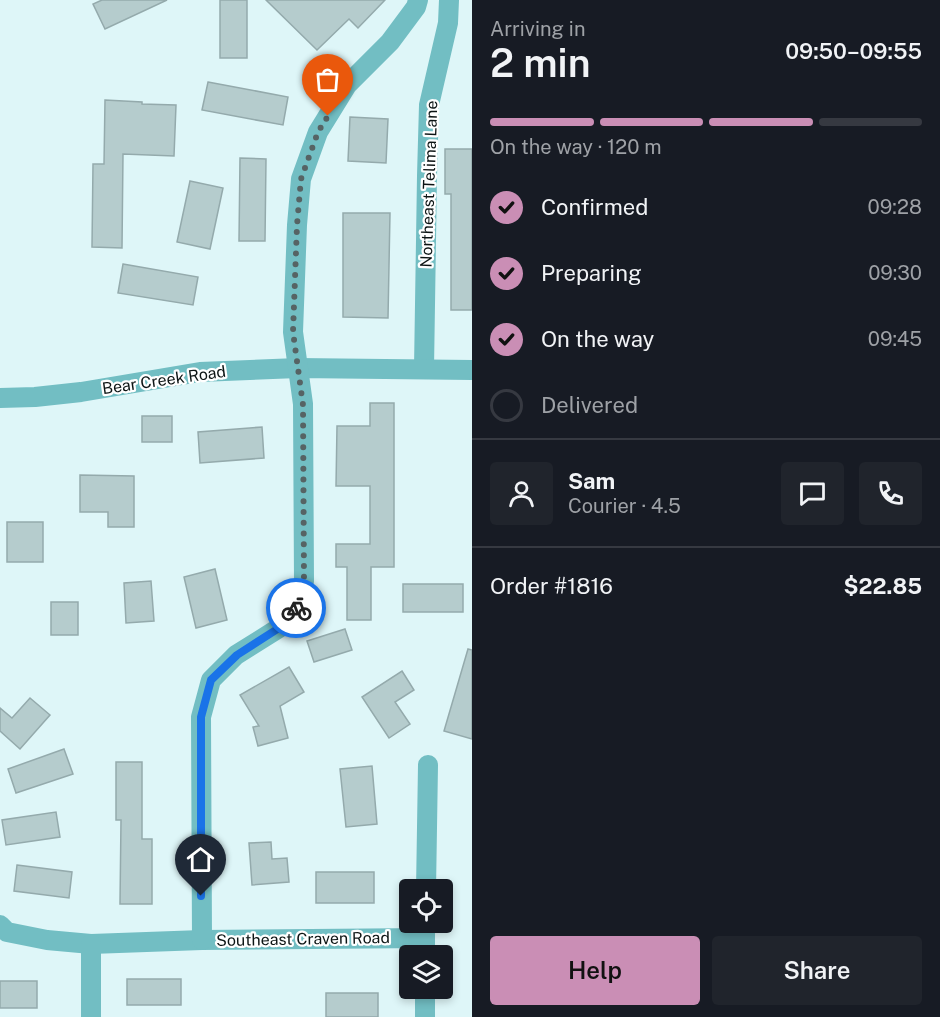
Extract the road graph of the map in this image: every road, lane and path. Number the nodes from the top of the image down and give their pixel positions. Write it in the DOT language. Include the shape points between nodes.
graph roads {
  1 [pos="418,0"];
  2 [pos="449,0"];
  3 [pos="298,368"];
  4 [pos="424,369"];
  5 [pos="472,370"];
  6 [pos="0,398"];
  7 [pos="428,765"];
  8 [pos="426,879"];
  9 [pos="0,925"];
  10 [pos="425,938"];
  11 [pos="202,940"];
  12 [pos="91,944"];
  13 [pos="425,999"];
  14 [pos="91,1017"];
  15 [pos="425,1017"];
  1 -- 3 [label="street, Southeast Craven Road" via="390,42 347,85 318,132 301,179 293,332"];
  2 -- 4 [label="street, Northeast Telima Lane" via="448,23 429,105"];
  3 -- 4 [label="street, Bear Creek Road"];
  3 -- 6 [label="street, Bear Creek Road" via="200,372 81,392"];
  3 -- 11 [label="street, Southeast Craven Road" via="303,405 304,581 297,608 279,628 237,655 211,680 203,708"];
  4 -- 5 [label="street, Bear Creek Road"];
  7 -- 8 [label="street"];
  9 -- 12 [label="street" via="7,932"];
  10 -- 11 [label="street, Southeast Craven Road"];
  11 -- 12 [label="street"];
  12 -- 14 [label="street"];
  13 -- 15 [label="street"];
}
